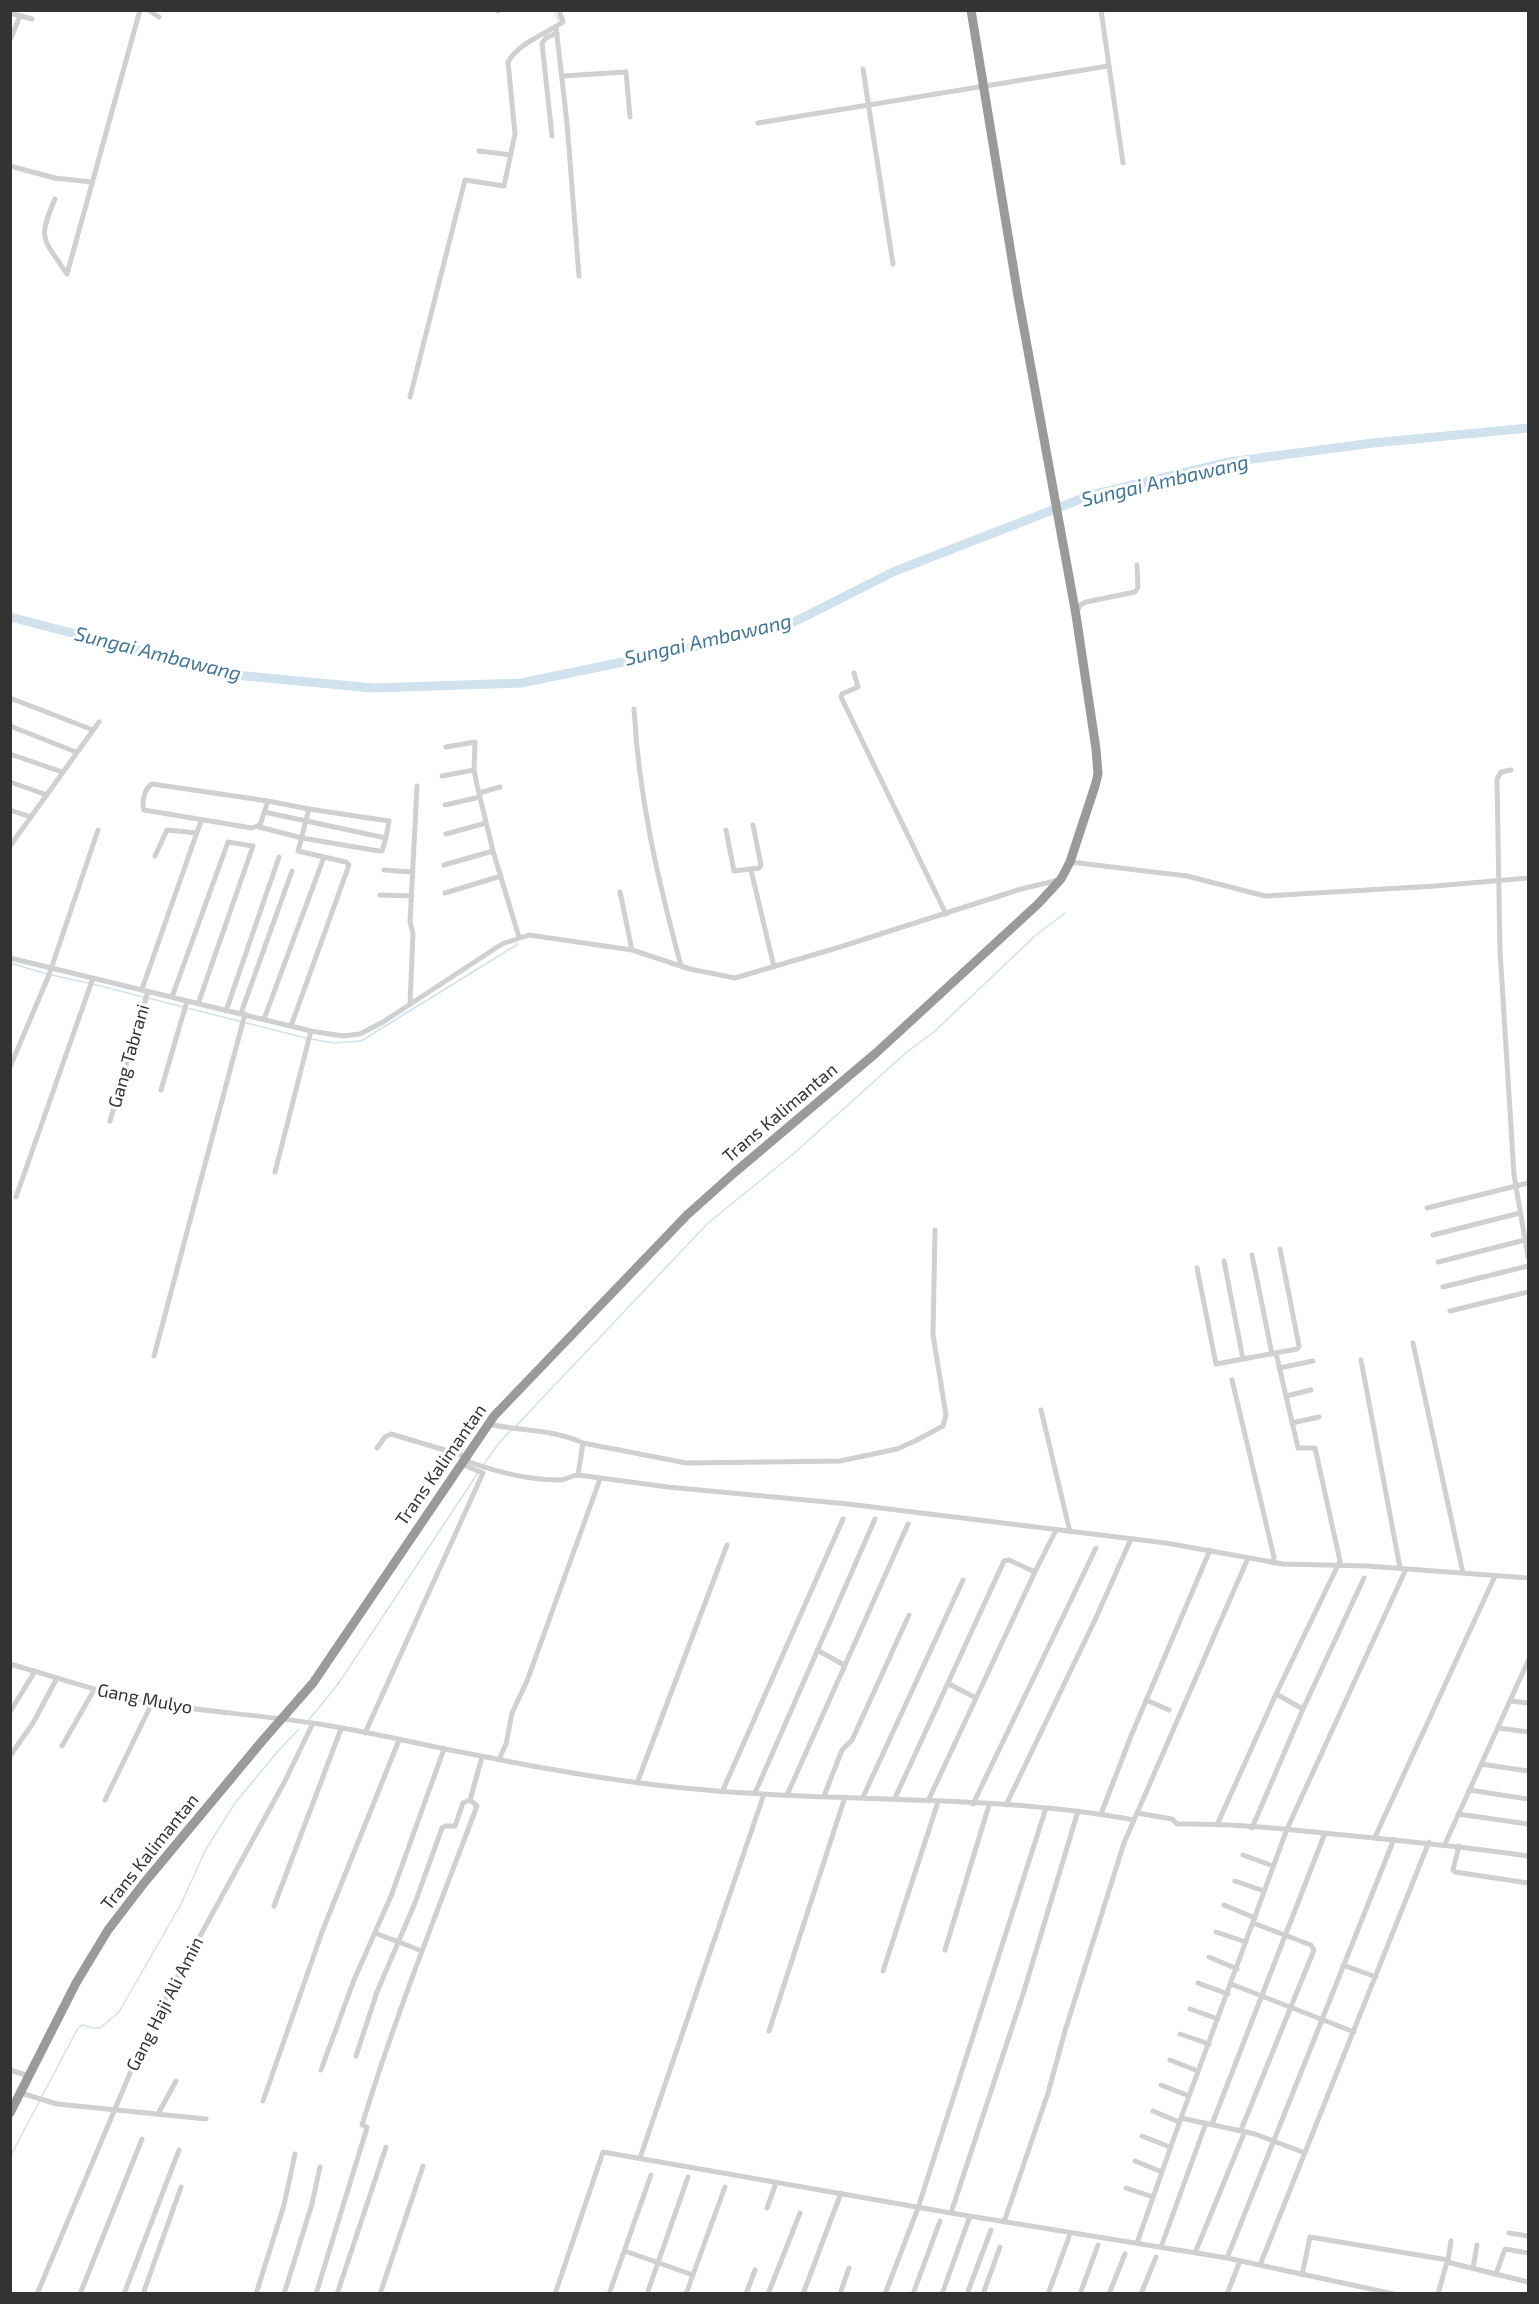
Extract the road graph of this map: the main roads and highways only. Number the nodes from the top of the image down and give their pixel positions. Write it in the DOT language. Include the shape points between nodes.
graph roads {
  1 [pos="971,10"];
  2 [pos="10,2113"];
  1 -- 2 [label="highway, Trans Kalimantan" via="1095,736 1098,774 1070,862 1061,879 1038,904 876,1053 687,1215 488,1424 328,1662 108,1930 76,1983"];
}
